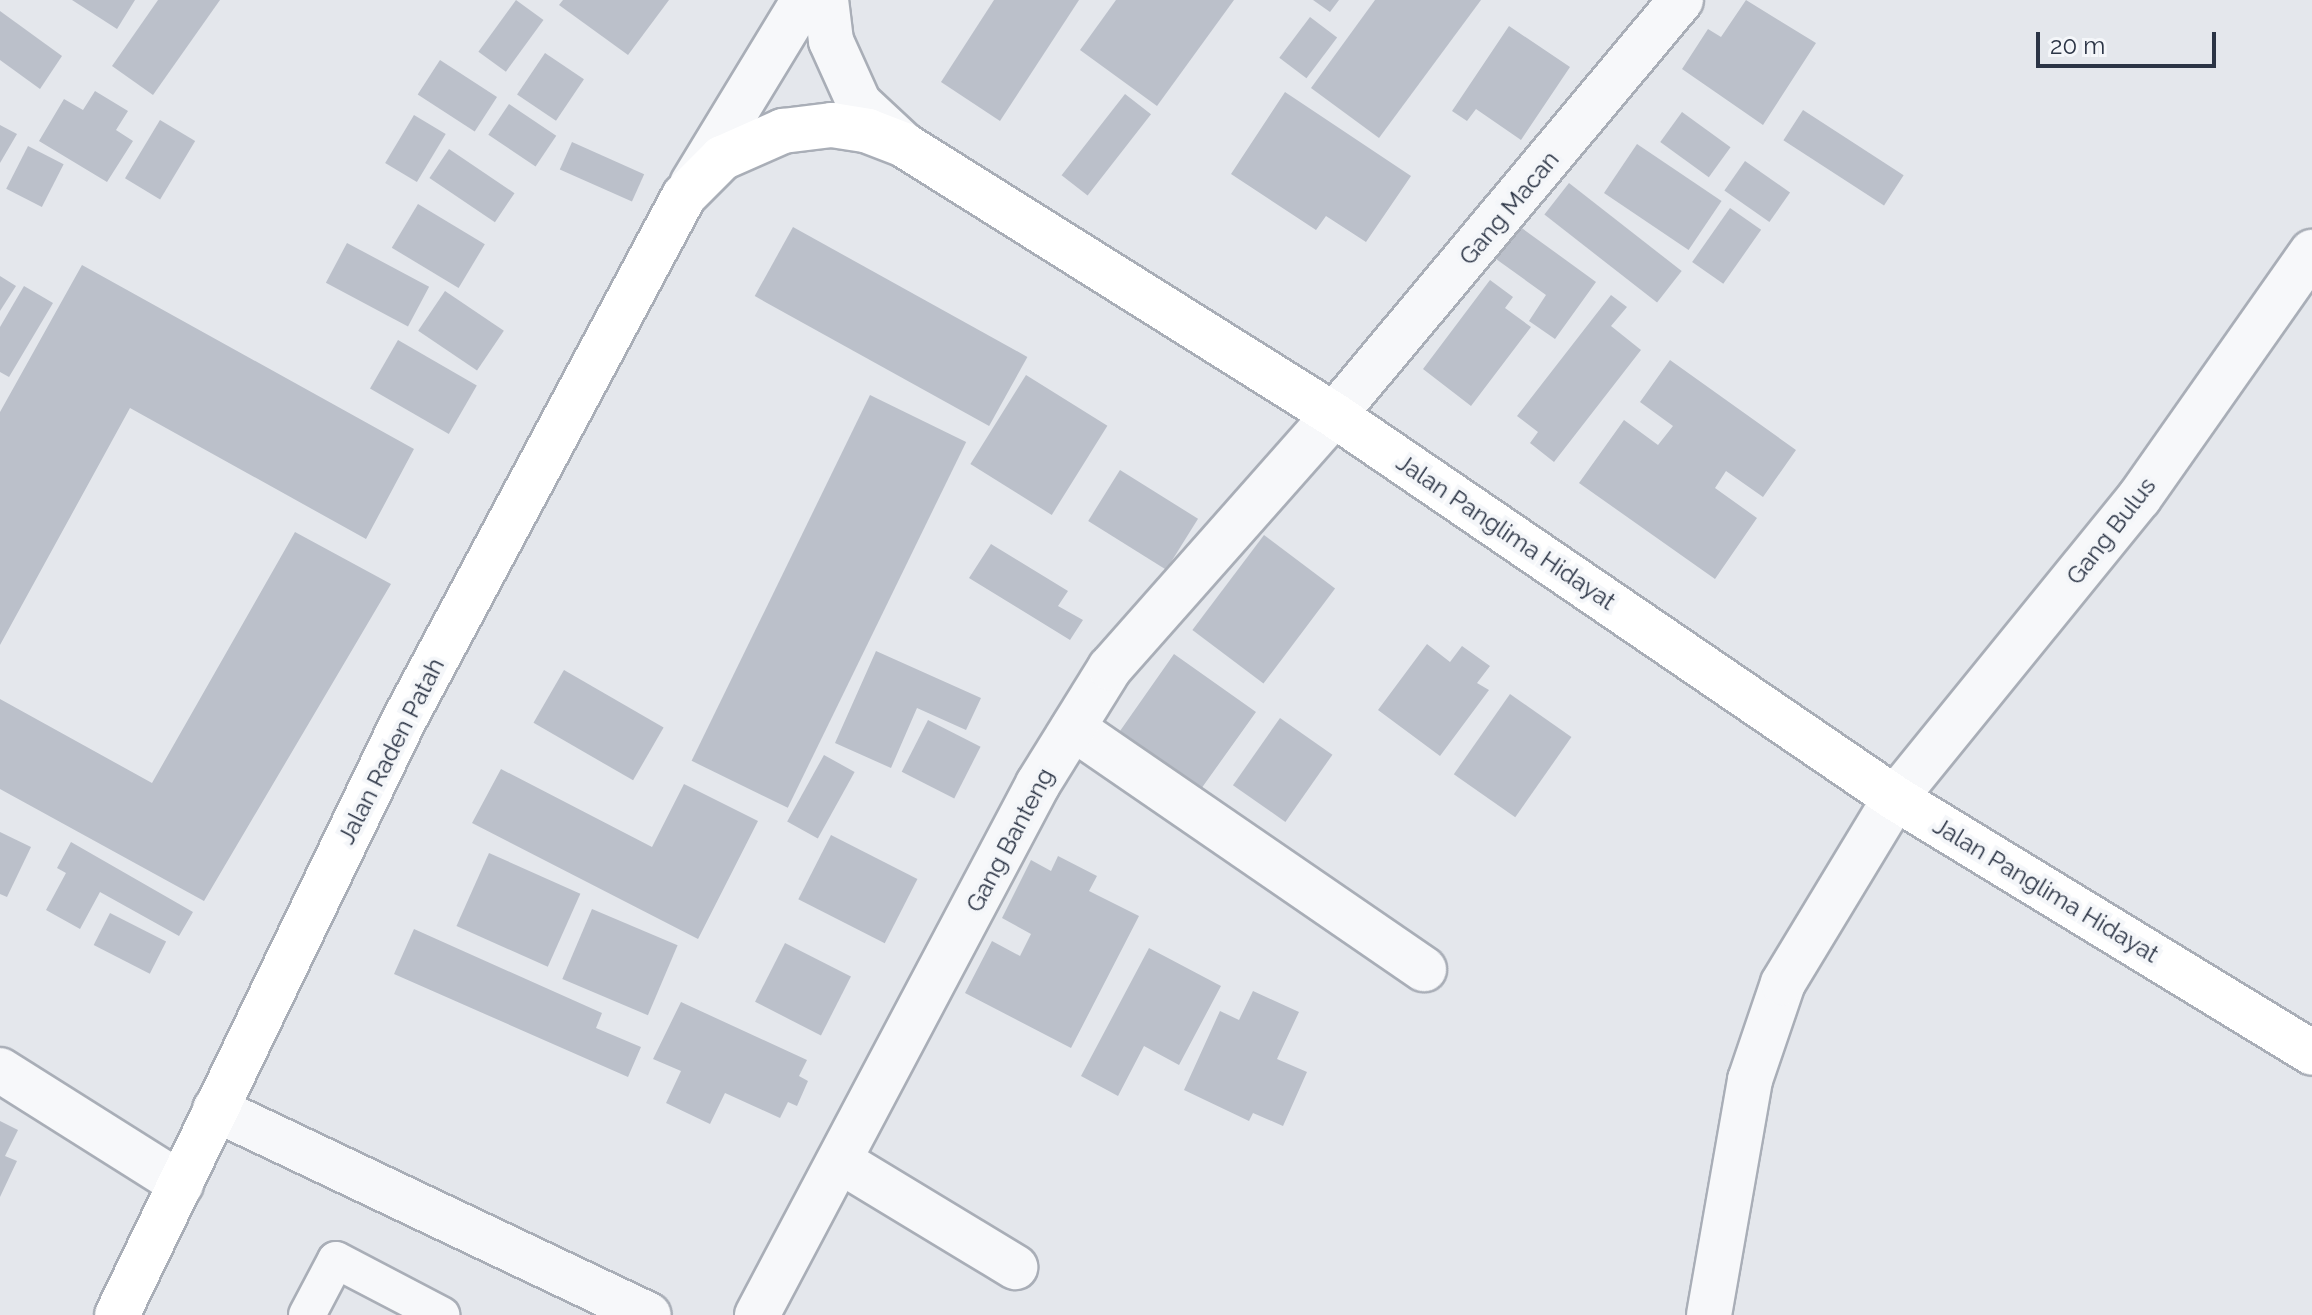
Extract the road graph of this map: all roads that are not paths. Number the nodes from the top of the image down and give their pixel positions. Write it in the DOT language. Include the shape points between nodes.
graph roads {
  1 [pos="804,0"];
  2 [pos="826,0"];
  3 [pos="1681,0"];
  4 [pos="904,145"];
  5 [pos="684,196"];
  6 [pos="2312,252"];
  7 [pos="1334,415"];
  8 [pos="1073,728"];
  9 [pos="1895,798"];
  10 [pos="1424,969"];
  11 [pos="2312,1053"];
  12 [pos="0,1070"];
  13 [pos="215,1109"];
  14 [pos="840,1161"];
  15 [pos="181,1184"];
  16 [pos="1015,1267"];
  17 [pos="117,1315"];
  18 [pos="307,1315"];
  19 [pos="441,1315"];
  20 [pos="649,1315"];
  21 [pos="757,1315"];
  22 [pos="1709,1315"];
  1 -- 5 [label="street"];
  2 -- 4 [label="street" via="831,41 859,103"];
  3 -- 7 [label="street, Gang Macan"];
  4 -- 5 [label="main road, Jalan Panglima Hidayat" via="832,125 783,131 722,158"];
  4 -- 7 [label="main road, Jalan Panglima Hidayat"];
  5 -- 13 [label="main road, Jalan Raden Patah" via="404,720"];
  6 -- 9 [label="street, Gang Bulus" via="2139,498"];
  7 -- 8 [label="street, Gang Banteng" via="1110,668"];
  7 -- 9 [label="main road, Jalan Panglima Hidayat"];
  8 -- 10 [label="street"];
  8 -- 14 [label="street, Gang Banteng" via="1038,784"];
  9 -- 11 [label="main road, Jalan Panglima Hidayat"];
  9 -- 22 [label="street, Gang Bulus" via="1783,983 1750,1080"];
  12 -- 15 [label="street"];
  13 -- 15 [label="main road, Jalan Raden Patah"];
  13 -- 20 [label="street"];
  14 -- 16 [label="street"];
  14 -- 21 [label="street, Gang Banteng"];
  15 -- 17 [label="main road, Jalan Raden Patah"];
  18 -- 19 [label="lane" via="336,1260"];
}
